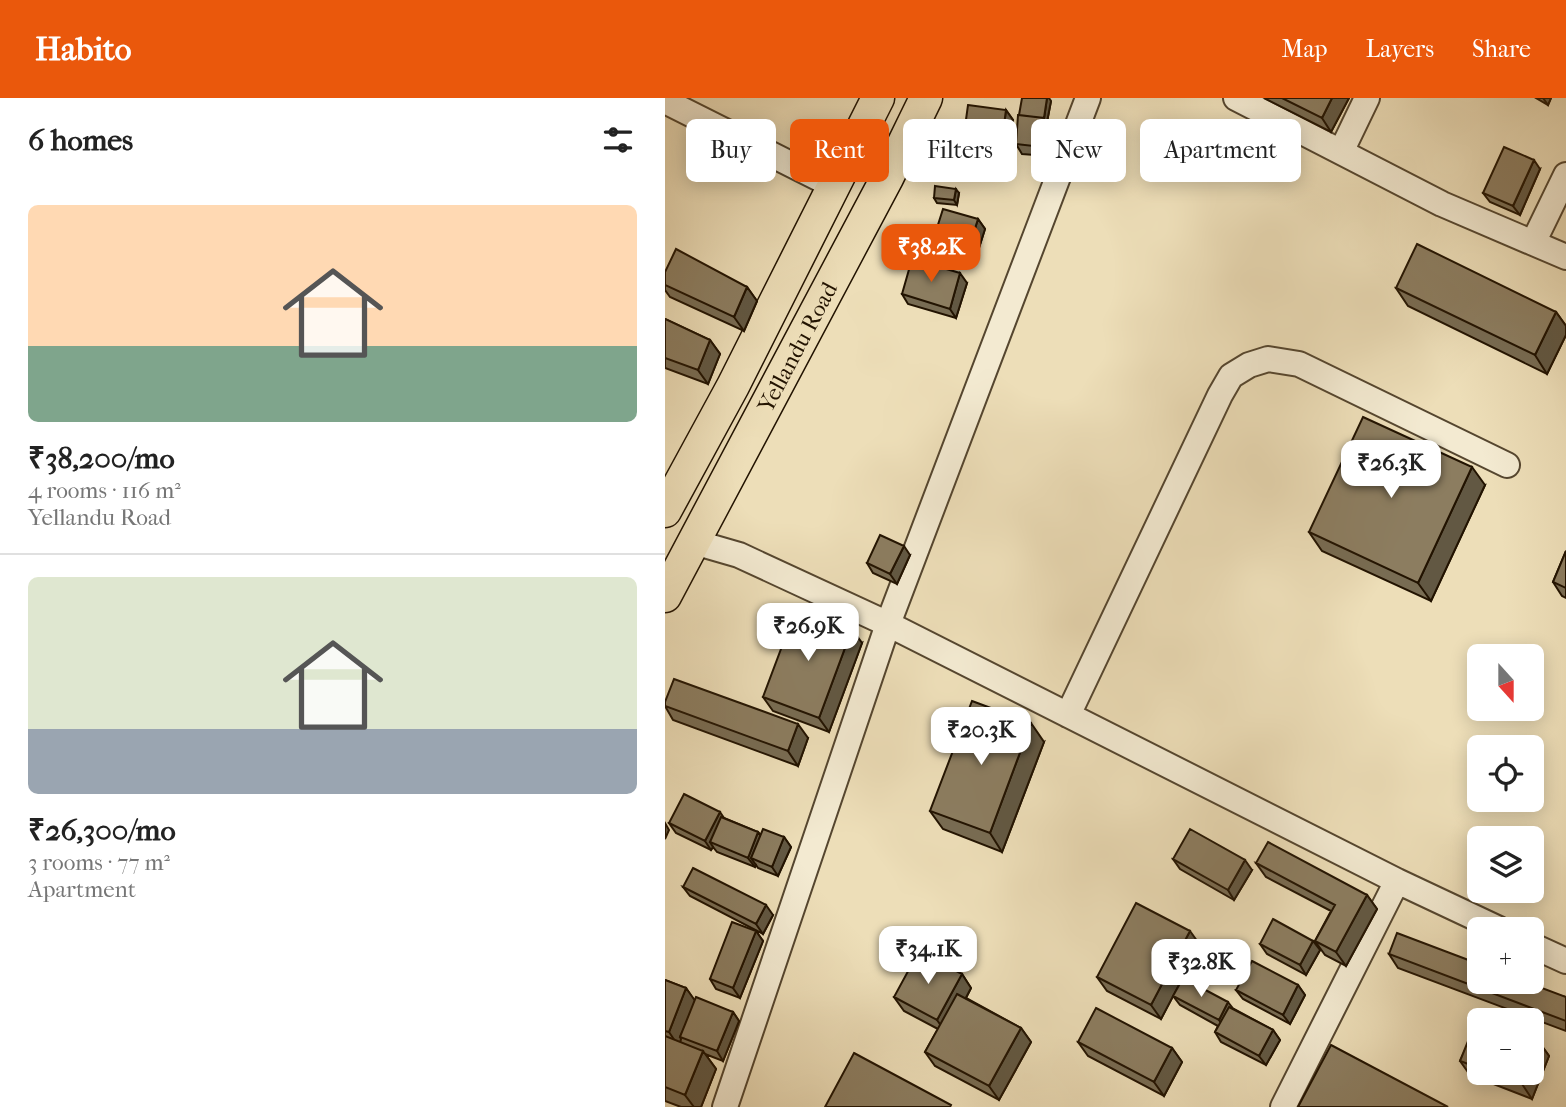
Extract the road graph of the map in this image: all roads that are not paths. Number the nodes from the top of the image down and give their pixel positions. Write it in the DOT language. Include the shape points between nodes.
graph roads {
  1 [pos="878,98"];
  2 [pos="926,98"];
  3 [pos="1088,98"];
  4 [pos="1235,98"];
  5 [pos="1367,98"];
  6 [pos="665,101"];
  7 [pos="1341,152"];
  8 [pos="1566,175"];
  9 [pos="834,187"];
  10 [pos="1533,243"];
  11 [pos="1566,257"];
  12 [pos="1507,464"];
  13 [pos="665,511"];
  14 [pos="694,542"];
  15 [pos="665,596"];
  16 [pos="887,624"];
  17 [pos="1068,715"];
  18 [pos="1397,881"];
  19 [pos="1474,917"];
  20 [pos="1544,951"];
  21 [pos="1566,961"];
  22 [pos="725,1107"];
  23 [pos="1283,1107"];
  1 -- 9 [label="main road, Yellandu Road"];
  2 -- 14 [label="main road, Yellandu Road"];
  3 -- 16 [label="street"];
  4 -- 7 [label="street"];
  5 -- 7 [label="street"];
  6 -- 9 [label="street"];
  7 -- 10 [label="street" via="1442,204"];
  8 -- 10 [label="street"];
  9 -- 13 [label="main road, Yellandu Road"];
  10 -- 11 [label="street"];
  12 -- 17 [label="street" via="1299,365 1268,359 1249,365 1231,376 1220,395"];
  14 -- 15 [label="main road, Yellandu Road"];
  14 -- 16 [label="street" via="739,555"];
  16 -- 17 [label="street"];
  16 -- 22 [label="street"];
  17 -- 18 [label="street"];
  18 -- 19 [label="street"];
  18 -- 23 [label="street"];
  20 -- 21 [label="street"];
}
